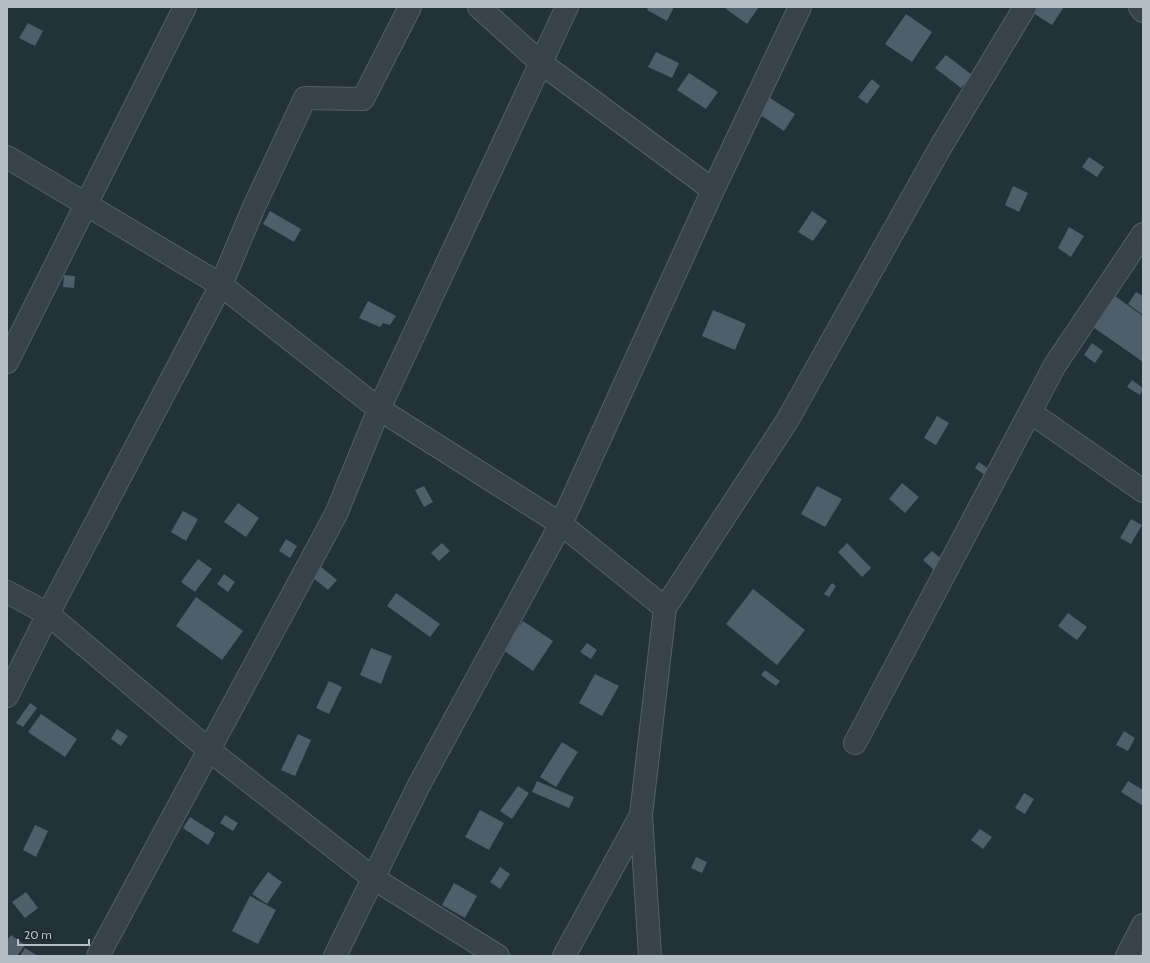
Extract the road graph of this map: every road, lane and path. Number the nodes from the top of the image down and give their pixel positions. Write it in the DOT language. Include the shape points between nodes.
graph roads {
  1 [pos="185,7"];
  2 [pos="410,7"];
  3 [pos="479,7"];
  4 [pos="567,7"];
  5 [pos="800,7"];
  6 [pos="1025,7"];
  7 [pos="1140,7"];
  8 [pos="1143,11"];
  9 [pos="541,62"];
  10 [pos="7,157"];
  11 [pos="713,190"];
  12 [pos="86,204"];
  13 [pos="1143,234"];
  14 [pos="222,285"];
  15 [pos="7,362"];
  16 [pos="379,409"];
  17 [pos="1030,412"];
  18 [pos="1143,491"];
  19 [pos="561,524"];
  20 [pos="7,592"];
  21 [pos="665,608"];
  22 [pos="48,614"];
  23 [pos="7,696"];
  24 [pos="855,743"];
  25 [pos="209,750"];
  26 [pos="641,815"];
  27 [pos="373,878"];
  28 [pos="1143,925"];
  29 [pos="98,956"];
  30 [pos="335,956"];
  31 [pos="498,956"];
  32 [pos="564,956"];
  33 [pos="650,956"];
  34 [pos="1127,956"];
  1 -- 12 [label="street"];
  2 -- 14 [label="street" via="363,99 305,98 253,209"];
  3 -- 9 [label="street"];
  4 -- 9 [label="street"];
  5 -- 11 [label="street"];
  6 -- 21 [label="street" via="940,148 787,421"];
  7 -- 8 [label="street"];
  9 -- 11 [label="street"];
  9 -- 16 [label="street"];
  10 -- 12 [label="street"];
  11 -- 19 [label="street"];
  12 -- 14 [label="street"];
  12 -- 15 [label="street"];
  13 -- 17 [label="street" via="1055,365"];
  14 -- 16 [label="street"];
  14 -- 22 [label="street"];
  16 -- 19 [label="street"];
  16 -- 25 [label="street" via="336,514"];
  17 -- 18 [label="street"];
  17 -- 24 [label="street"];
  19 -- 21 [label="street"];
  19 -- 27 [label="street" via="419,785"];
  20 -- 22 [label="street"];
  21 -- 26 [label="street"];
  22 -- 23 [label="street"];
  22 -- 25 [label="street"];
  25 -- 27 [label="street"];
  25 -- 29 [label="street"];
  26 -- 32 [label="street"];
  26 -- 33 [label="street"];
  27 -- 30 [label="street"];
  27 -- 31 [label="street"];
  28 -- 34 [label="street"];
}
